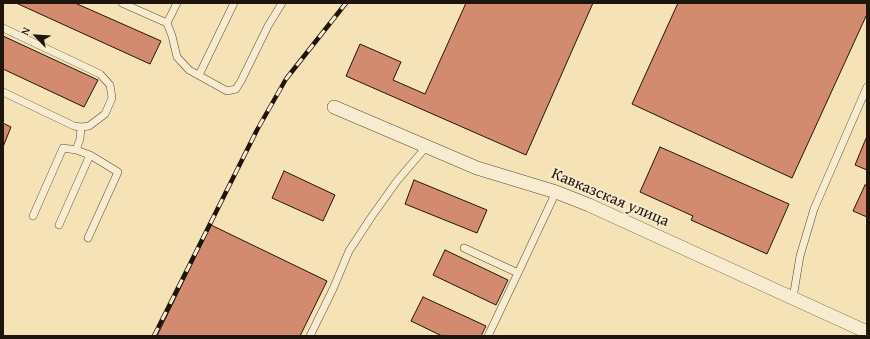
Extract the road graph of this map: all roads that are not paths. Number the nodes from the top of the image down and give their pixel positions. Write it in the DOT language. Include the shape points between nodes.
graph roads {
  1 [pos="122,3"];
  2 [pos="177,3"];
  3 [pos="234,3"];
  4 [pos="282,3"];
  5 [pos="167,23"];
  6 [pos="3,28"];
  7 [pos="199,75"];
  8 [pos="867,86"];
  9 [pos="3,92"];
  10 [pos="865,96"];
  11 [pos="334,107"];
  12 [pos="82,127"];
  13 [pos="426,147"];
  14 [pos="76,150"];
  15 [pos="90,155"];
  16 [pos="556,192"];
  17 [pos="33,216"];
  18 [pos="59,225"];
  19 [pos="88,238"];
  20 [pos="464,248"];
  21 [pos="518,273"];
  22 [pos="793,298"];
  23 [pos="867,332"];
  24 [pos="310,336"];
  25 [pos="488,336"];
  1 -- 5 [label="lane"];
  2 -- 5 [label="lane"];
  3 -- 7 [label="lane"];
  4 -- 7 [label="lane" via="236,89 227,91"];
  5 -- 7 [label="lane" via="177,57 189,70"];
  6 -- 12 [label="lane" via="100,74 110,85 112,98 104,114 89,126"];
  8 -- 10 [label="lane"];
  9 -- 12 [label="lane" via="74,126"];
  10 -- 22 [label="lane" via="814,209 800,256"];
  11 -- 13 [label="street, Кавказская улица"];
  12 -- 14 [label="lane"];
  13 -- 16 [label="street, Кавказская улица" via="477,168"];
  13 -- 24 [label="lane" via="397,181 349,251"];
  14 -- 15 [label="lane"];
  14 -- 17 [label="lane" via="63,148"];
  15 -- 18 [label="lane"];
  15 -- 19 [label="lane" via="118,172"];
  16 -- 21 [label="lane"];
  16 -- 22 [label="street, Кавказская улица" via="589,204"];
  20 -- 21 [label="lane"];
  21 -- 25 [label="lane"];
  22 -- 23 [label="street, Кавказская улица"];
}
